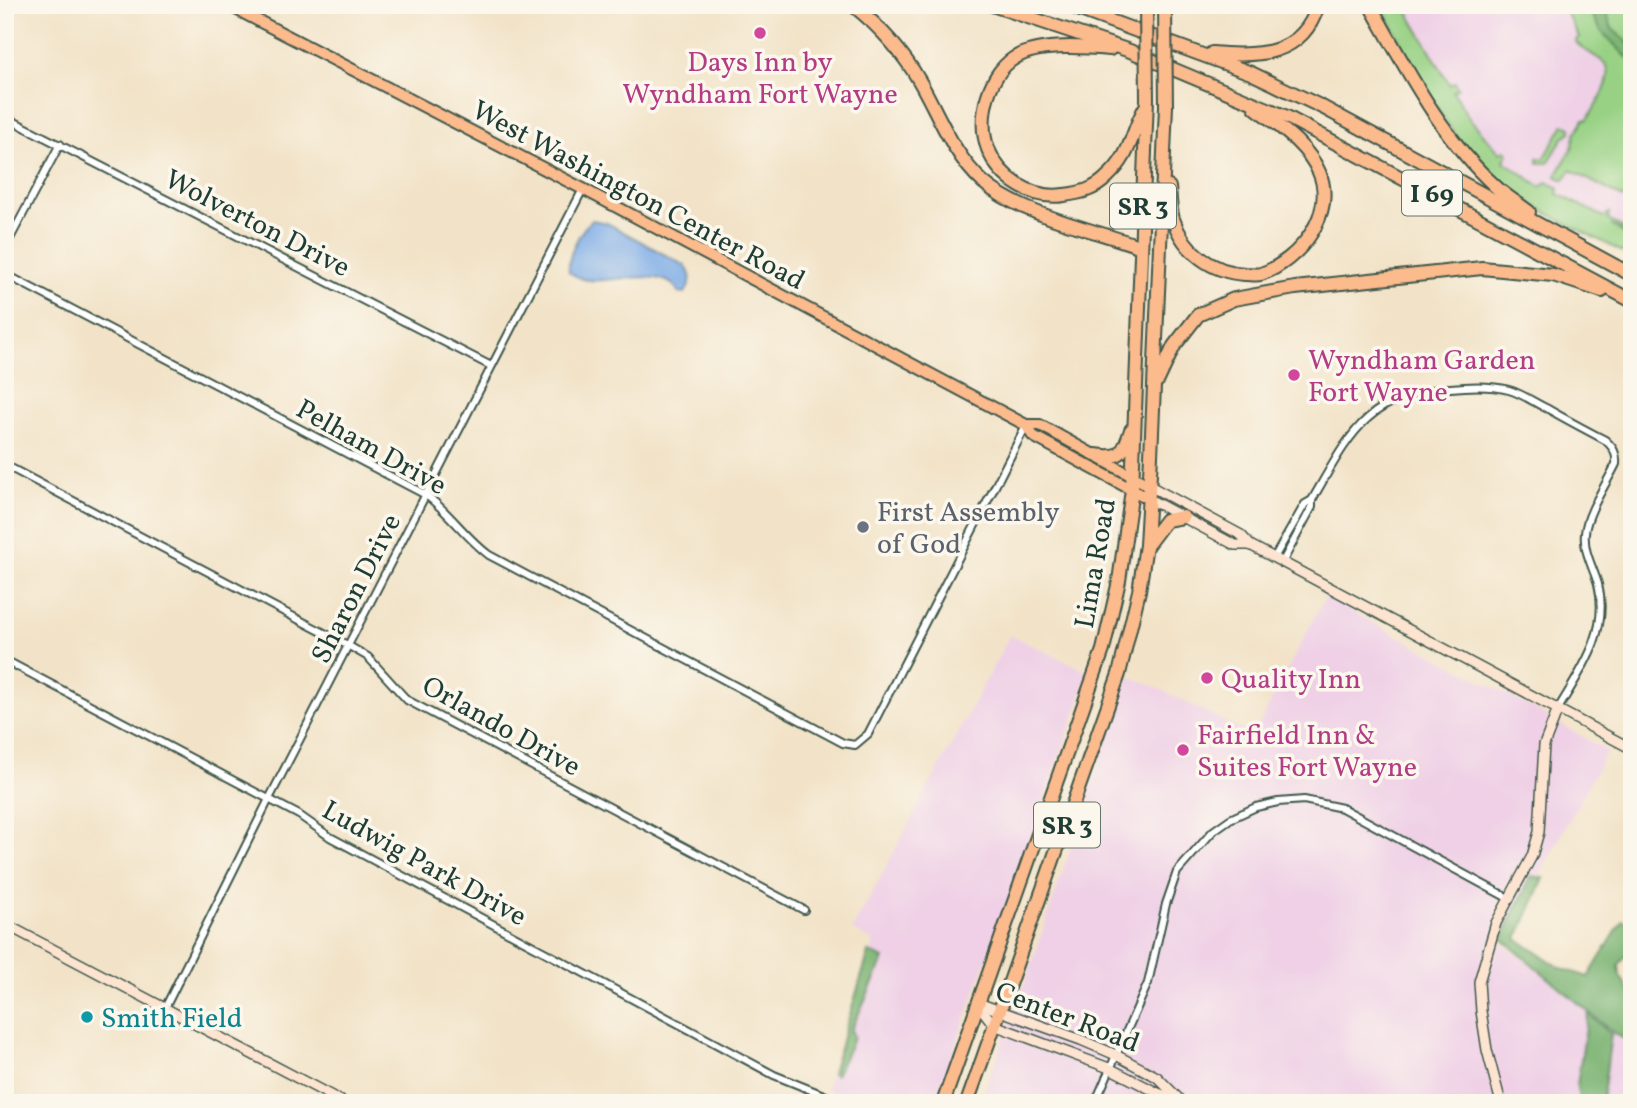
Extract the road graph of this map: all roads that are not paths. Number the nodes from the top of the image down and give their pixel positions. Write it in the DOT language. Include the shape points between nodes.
graph roads {
  1 [pos="228,5"];
  2 [pos="853,5"];
  3 [pos="992,5"];
  4 [pos="1067,5"];
  5 [pos="1146,5"];
  6 [pos="1166,5"];
  7 [pos="1318,5"];
  8 [pos="1370,5"];
  9 [pos="1130,51"];
  10 [pos="1194,51"];
  11 [pos="1241,96"];
  12 [pos="1147,102"];
  13 [pos="5,117"];
  14 [pos="60,145"];
  15 [pos="1165,155"];
  16 [pos="583,189"];
  17 [pos="1569,241"];
  18 [pos="1141,247"];
  19 [pos="5,248"];
  20 [pos="5,274"];
  21 [pos="1632,275"];
  22 [pos="1626,298"];
  23 [pos="491,366"];
  24 [pos="1155,387"];
  25 [pos="1136,417"];
  26 [pos="1026,425"];
  27 [pos="1095,454"];
  28 [pos="5,465"];
  29 [pos="1133,477"];
  30 [pos="1132,490"];
  31 [pos="1149,492"];
  32 [pos="426,495"];
  33 [pos="1183,517"];
  34 [pos="1146,545"];
  35 [pos="1250,545"];
  36 [pos="1278,560"];
  37 [pos="349,646"];
  38 [pos="5,660"];
  39 [pos="1558,709"];
  40 [pos="1632,750"];
  41 [pos="269,799"];
  42 [pos="1508,898"];
  43 [pos="804,910"];
  44 [pos="5,924"];
  45 [pos="977,1003"];
  46 [pos="164,1008"];
  47 [pos="999,1010"];
  48 [pos="994,1025"];
  49 [pos="1115,1055"];
  50 [pos="1109,1068"];
  51 [pos="826,1096"];
  52 [pos="1182,1101"];
  53 [pos="345,1103"];
  54 [pos="943,1103"];
  55 [pos="967,1103"];
  56 [pos="1095,1103"];
  57 [pos="1501,1103"];
  1 -- 16 [label="main road, West Washington Center Road"];
  2 -- 18 [label="highway" via="906,60 957,151 982,181 1021,206"];
  3 -- 9 [label="highway, I 69"];
  4 -- 10 [label="highway, I 69"];
  5 -- 12 [label="highway, Lima Road, bridge"];
  6 -- 15 [label="highway, Lima Road, bridge"];
  7 -- 10 [label="highway" via="1296,39 1267,54"];
  8 -- 17 [label="highway" via="1444,128 1468,159 1496,187"];
  9 -- 11 [label="highway, I 69"];
  9 -- 12 [label="highway" via="1086,47 1020,55 1001,70 988,94 984,122 988,148 1001,170 1023,188 1050,197 1087,192 1125,158"];
  10 -- 17 [label="highway, I 69" via="1324,108"];
  11 -- 15 [label="highway" via="1304,148 1320,173 1323,197 1316,223 1289,259 1259,275 1231,273 1205,263 1173,219"];
  11 -- 22 [label="highway, I 69" via="1322,134"];
  12 -- 18 [label="highway, Lima Road / SR 3"];
  13 -- 14 [label="street, Wolverton Drive"];
  14 -- 19 [label="street"];
  14 -- 23 [label="street, Wolverton Drive"];
  15 -- 24 [label="highway, Lima Road / SR 3"];
  16 -- 23 [label="street, Sharon Drive"];
  16 -- 26 [label="main road, West Washington Center Road"];
  17 -- 21 [label="highway, I 69"];
  18 -- 25 [label="highway, Lima Road / SR 3"];
  20 -- 32 [label="street, Pelham Drive"];
  22 -- 24 [label="highway" via="1553,275 1482,268 1234,299 1198,315 1174,346"];
  23 -- 32 [label="street, Sharon Drive"];
  24 -- 31 [label="highway, Lima Road / SR 3"];
  25 -- 27 [label="highway" via="1119,455"];
  25 -- 29 [label="highway, Lima Road / SR 3"];
  26 -- 27 [label="main road, West Washington Center Road" via="1040,425"];
  26 -- 30 [label="main road, West Washington Center Road" via="1033,436"];
  26 -- 32 [label="street, Pelham Drive" via="868,734 855,744 843,743 489,555"];
  27 -- 29 [label="main road, West Washington Center Road"];
  28 -- 37 [label="street, Orlando Drive"];
  29 -- 30 [label="highway, Lima Road / SR 3"];
  29 -- 31 [label="main road, West Washington Center Road"];
  30 -- 31 [label="main road, West Washington Center Road"];
  30 -- 45 [label="highway, Lima Road / SR 3" via="1103,650"];
  31 -- 33 [label="main road, West Washington Center Road"];
  31 -- 34 [label="highway, Lima Road / SR 3"];
  31 -- 35 [label="main road, West Washington Center Road" via="1241,535"];
  32 -- 37 [label="street, Sharon Drive"];
  33 -- 34 [label="highway" via="1166,520"];
  33 -- 35 [label="main road, West Washington Center Road" via="1235,545"];
  34 -- 47 [label="highway, Lima Road / SR 3" via="1119,674"];
  35 -- 36 [label="main road, West Washington Center Road"];
  36 -- 39 [label="main road, West Washington Center Road"];
  36 -- 39 [label="street" via="1350,435 1385,405 1406,395 1452,388 1507,389 1605,440 1614,450 1616,464 1584,536 1598,586 1598,631 1592,651"];
  37 -- 41 [label="street, Sharon Drive"];
  37 -- 43 [label="street, Orlando Drive" via="368,657 407,700"];
  38 -- 41 [label="street, Ludwig Park Drive"];
  39 -- 40 [label="main road, West Washington Center Road"];
  39 -- 42 [label="main road" via="1544,745 1539,832 1532,856"];
  41 -- 46 [label="street, Sharon Drive"];
  41 -- 51 [label="street, Ludwig Park Drive" via="330,837 774,1075"];
  42 -- 49 [label="street" via="1342,808 1304,800 1256,807 1213,831 1177,872 1148,984"];
  42 -- 57 [label="main road" via="1479,982 1487,1050"];
  44 -- 46 [label="main road"];
  45 -- 47 [label="main road, Center Road"];
  45 -- 48 [label="main road, Center Road"];
  45 -- 54 [label="highway, Lima Road / SR 3"];
  46 -- 53 [label="main road"];
  47 -- 48 [label="highway, Lima Road / SR 3"];
  47 -- 49 [label="main road, Center Road"];
  48 -- 50 [label="main road, Center Road"];
  48 -- 55 [label="highway, Lima Road / SR 3"];
  49 -- 50 [label="street"];
  49 -- 52 [label="main road, Center Road" via="1157,1077"];
  50 -- 52 [label="main road, Center Road"];
  50 -- 56 [label="street"];
}
